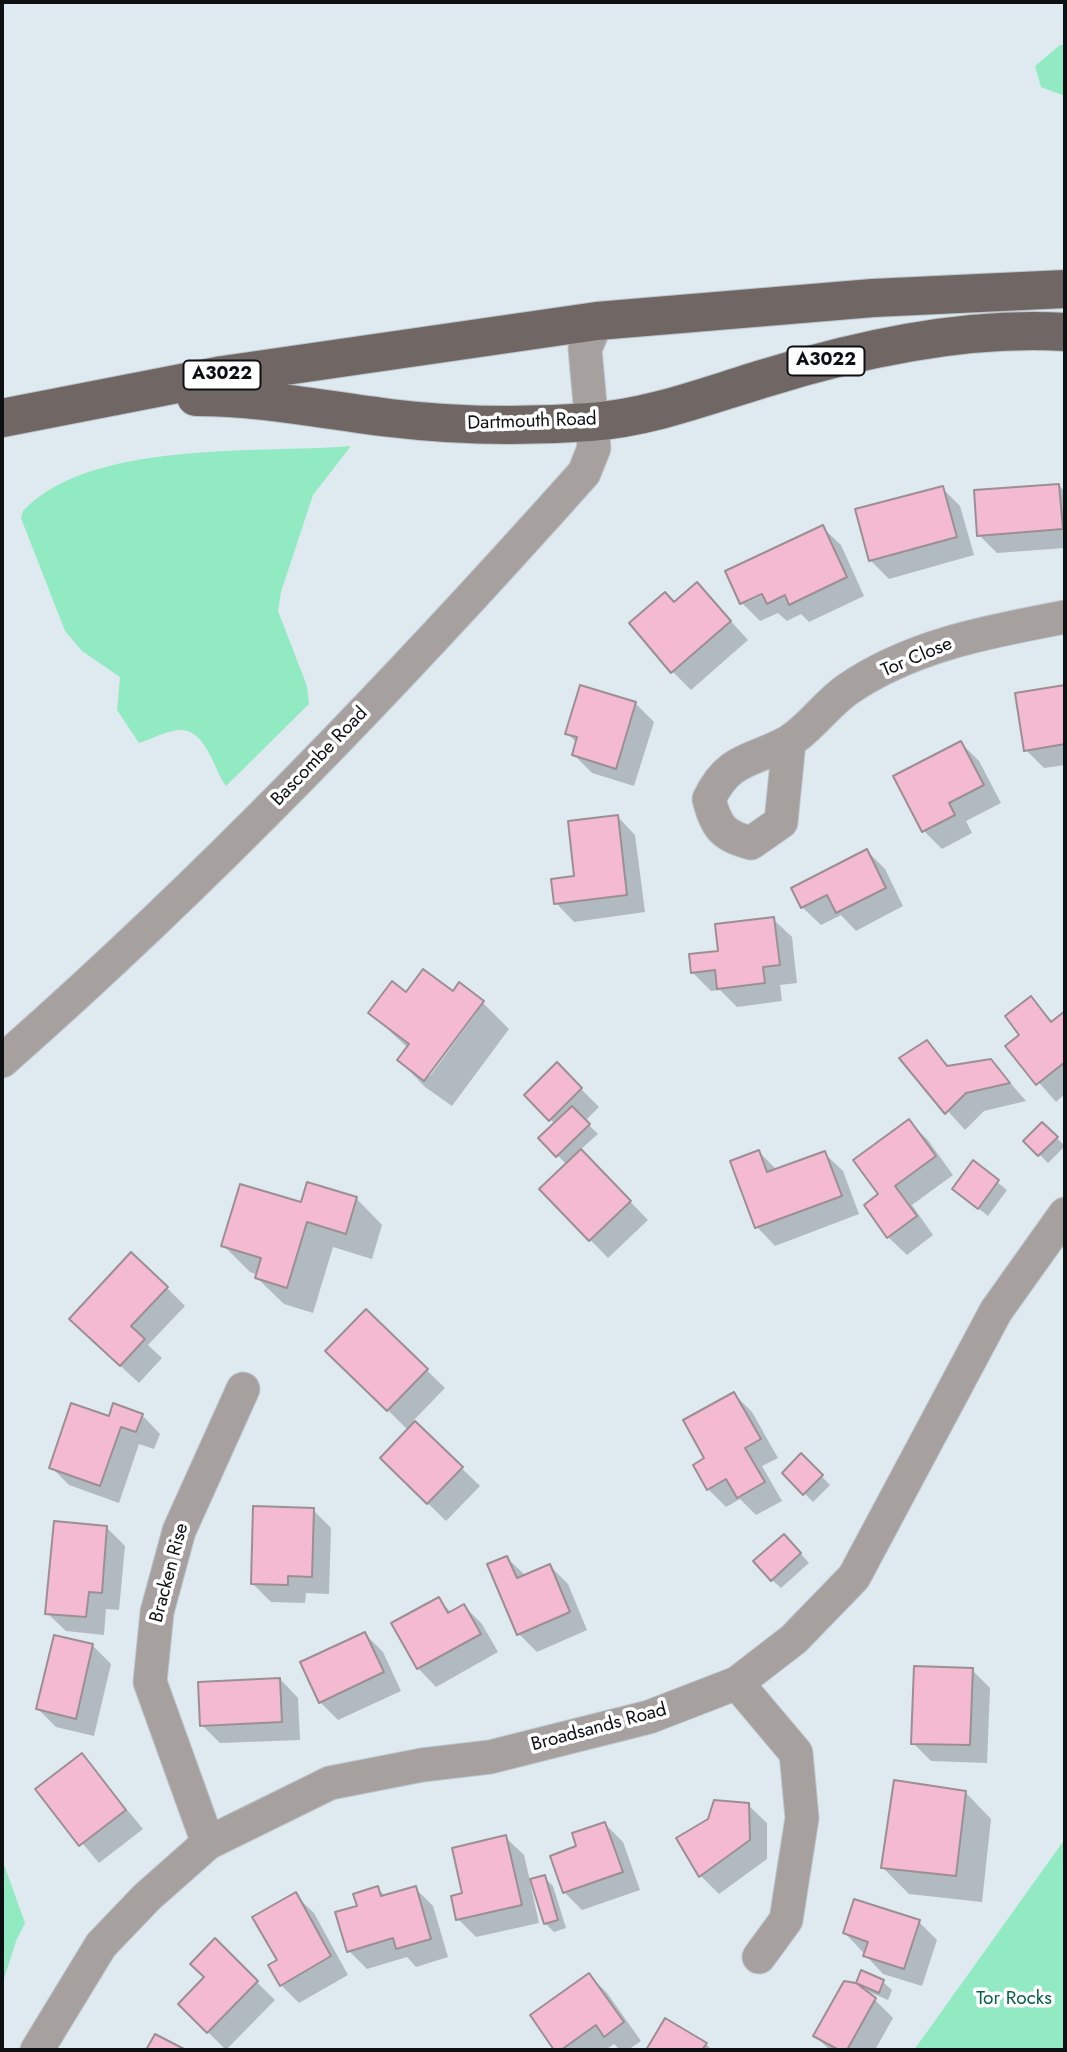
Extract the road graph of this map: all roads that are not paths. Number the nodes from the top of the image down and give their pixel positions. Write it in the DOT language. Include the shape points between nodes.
graph roads {
  1 [pos="1065,289"];
  2 [pos="597,321"];
  3 [pos="1065,332"];
  4 [pos="117,398"];
  5 [pos="2,418"];
  6 [pos="592,422"];
  7 [pos="1065,617"];
  8 [pos="789,741"];
  9 [pos="2,1061"];
  10 [pos="1065,1214"];
  11 [pos="243,1389"];
  12 [pos="737,1683"];
  13 [pos="208,1843"];
  14 [pos="759,1957"];
  15 [pos="37,2050"];
  1 -- 2 [label="main road, Dartmouth Road / A3022" via="873,298"];
  2 -- 4 [label="main road, Dartmouth Road / A3022" via="223,375"];
  2 -- 6 [label="street, Bascombe Road" via="585,349"];
  3 -- 6 [label="main road, Dartmouth Road / A3022" via="919,341 844,356 669,407"];
  4 -- 5 [label="main road, Dartmouth Road / A3022"];
  4 -- 6 [label="main road, Dartmouth Road / A3022" via="223,397 483,426"];
  6 -- 9 [label="street, Bascombe Road" via="594,448 584,473 495,572 180,899"];
  7 -- 8 [label="street, Tor Close" via="981,633 926,650 848,689"];
  10 -- 12 [label="street, Broadsands Road" via="996,1311 854,1577 794,1639"];
  11 -- 13 [label="street, Bracken Rise" via="179,1531 157,1612 150,1682"];
  12 -- 13 [label="street, Broadsands Road" via="649,1717 490,1757 330,1783"];
  12 -- 14 [label="street" via="796,1753 802,1818 786,1920"];
  13 -- 15 [label="street, Broadsands Road" via="101,1945"];
}
